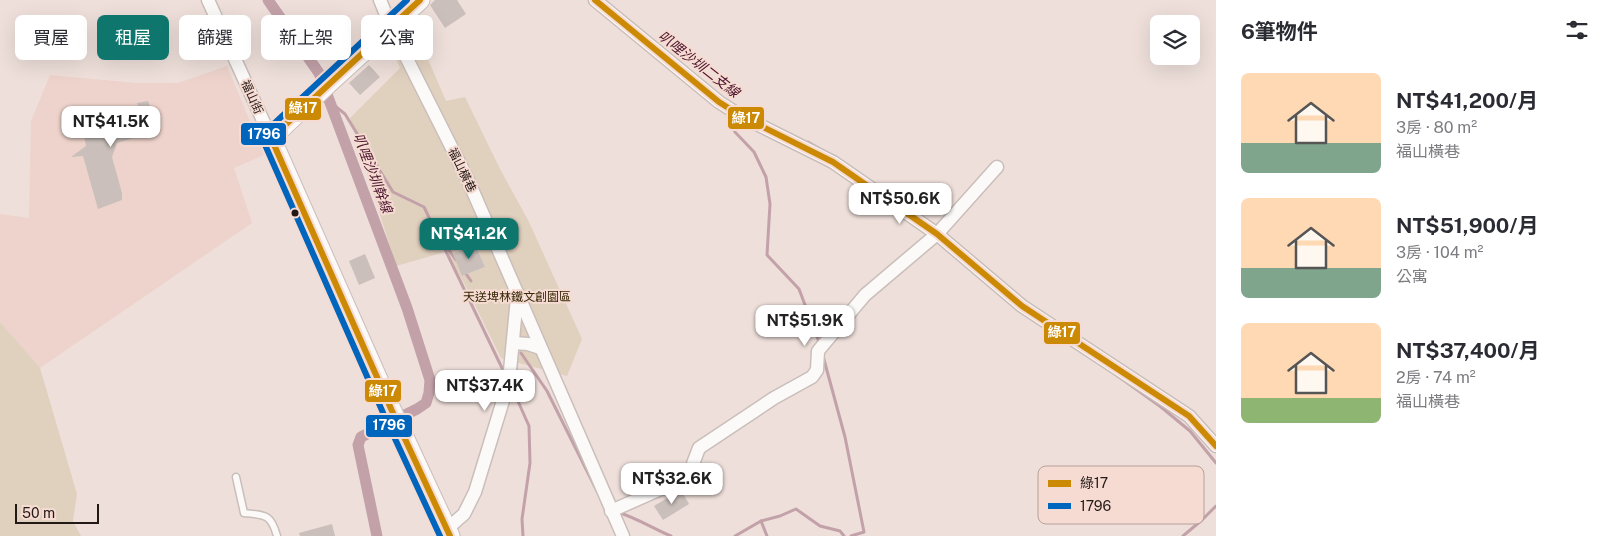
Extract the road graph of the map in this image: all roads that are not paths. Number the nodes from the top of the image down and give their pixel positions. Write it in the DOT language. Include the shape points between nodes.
graph roads {
  1 [pos="208,0"];
  2 [pos="380,0"];
  3 [pos="420,0"];
  4 [pos="595,0"];
  5 [pos="386,15"];
  6 [pos="403,15"];
  7 [pos="361,54"];
  8 [pos="408,60"];
  9 [pos="271,138"];
  10 [pos="997,167"];
  11 [pos="938,234"];
  12 [pos="518,296"];
  13 [pos="513,343"];
  14 [pos="540,348"];
  15 [pos="1216,446"];
  16 [pos="236,477"];
  17 [pos="611,511"];
  18 [pos="449,532"];
  19 [pos="277,536"];
  20 [pos="623,536"];
  1 -- 9 [label="street, 福山街"];
  2 -- 5 [label="street, 福山橫巷"];
  3 -- 6 [label="street"];
  4 -- 11 [label="street" via="718,102 834,162"];
  7 -- 9 [label="street"];
  8 -- 12 [label="street, 福山橫巷" via="468,180"];
  9 -- 18 [label="street, 福山街"];
  10 -- 11 [label="street"];
  11 -- 15 [label="street" via="1022,306 1189,416"];
  11 -- 17 [label="street" via="865,295 818,351 817,370 812,377 774,398 700,448 688,477"];
  12 -- 13 [label="street"];
  12 -- 14 [label="street, 福山橫巷"];
  13 -- 14 [label="street"];
  13 -- 18 [label="street" via="509,381 475,492 464,514"];
  14 -- 17 [label="street, 福山橫巷"];
  16 -- 19 [label="lane" via="244,512 264,515 273,522"];
  17 -- 20 [label="street, 福山橫巷"];
}
